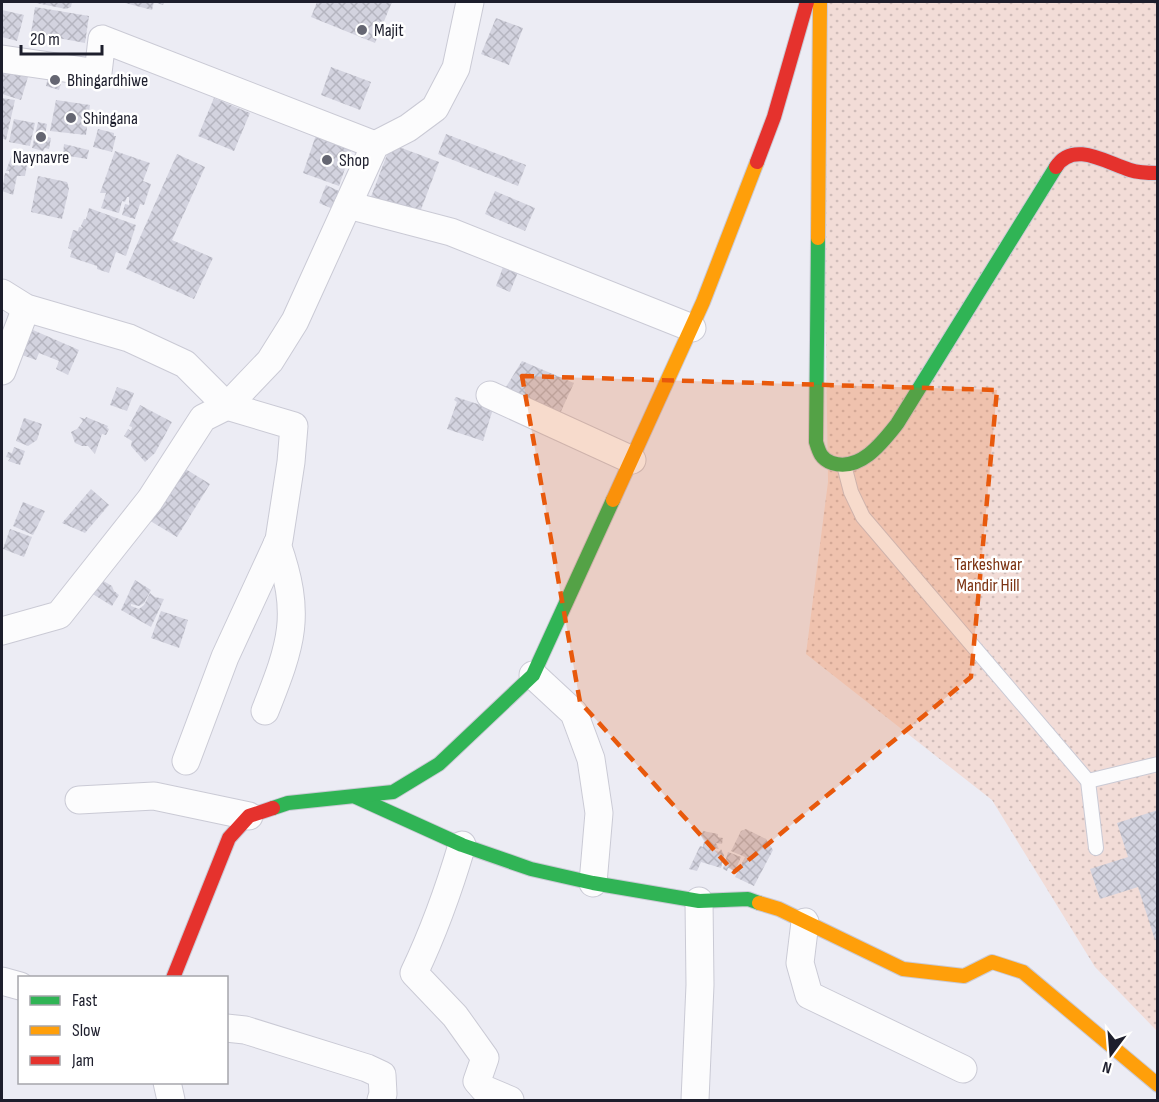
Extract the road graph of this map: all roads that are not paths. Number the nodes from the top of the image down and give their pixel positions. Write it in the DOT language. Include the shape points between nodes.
graph roads {
  1 [pos="470,2"];
  2 [pos="807,2"];
  3 [pos="819,2"];
  4 [pos="2,59"];
  5 [pos="375,145"];
  6 [pos="1158,173"];
  7 [pos="348,205"];
  8 [pos="2,293"];
  9 [pos="26,308"];
  10 [pos="692,328"];
  11 [pos="2,371"];
  12 [pos="490,395"];
  13 [pos="227,406"];
  14 [pos="632,460"];
  15 [pos="844,465"];
  16 [pos="277,544"];
  17 [pos="2,631"];
  18 [pos="533,675"];
  19 [pos="266,711"];
  20 [pos="186,761"];
  21 [pos="1158,764"];
  22 [pos="1088,781"];
  23 [pos="356,797"];
  24 [pos="80,800"];
  25 [pos="249,816"];
  26 [pos="462,845"];
  27 [pos="1096,848"];
  28 [pos="593,883"];
  29 [pos="699,901"];
  30 [pos="805,922"];
  31 [pos="174,976"];
  32 [pos="2,981"];
  33 [pos="18,985"];
  34 [pos="228,1028"];
  35 [pos="963,1069"];
  36 [pos="167,1084"];
  37 [pos="1158,1085"];
  38 [pos="171,1101"];
  39 [pos="381,1101"];
  40 [pos="510,1101"];
  41 [pos="695,1101"];
  1 -- 5 [label="street" via="456,68 435,108"];
  2 -- 10 [label="street" via="774,117"];
  3 -- 15 [label="street" via="816,442 820,456"];
  4 -- 5 [label="street" via="98,73 102,39"];
  5 -- 7 [label="street"];
  6 -- 15 [label="street" via="1130,170 1076,153 1060,161 897,424 881,444 860,460"];
  7 -- 10 [label="street" via="451,232"];
  7 -- 13 [label="street" via="295,321 270,361"];
  8 -- 9 [label="street"];
  9 -- 11 [label="street"];
  9 -- 13 [label="street" via="129,338 185,364"];
  10 -- 14 [label="street"];
  12 -- 14 [label="street"];
  13 -- 16 [label="street" via="294,426"];
  13 -- 17 [label="street" via="203,418 150,500 59,615"];
  14 -- 18 [label="street"];
  15 -- 22 [label="lane" via="863,516"];
  16 -- 19 [label="street" via="292,596 292,629 285,662"];
  16 -- 20 [label="street" via="225,657"];
  18 -- 23 [label="street" via="439,764 393,792"];
  18 -- 28 [label="street" via="574,713 591,759 599,813"];
  21 -- 22 [label="lane"];
  22 -- 27 [label="lane"];
  23 -- 25 [label="street" via="288,803"];
  23 -- 26 [label="street"];
  24 -- 25 [label="street" via="153,796"];
  25 -- 31 [label="street" via="229,838"];
  26 -- 28 [label="street" via="531,869"];
  26 -- 40 [label="street" via="434,932 414,973 455,1016 485,1058 477,1082"];
  28 -- 29 [label="street"];
  29 -- 30 [label="street" via="748,899"];
  29 -- 41 [label="street"];
  30 -- 35 [label="street" via="800,963 809,995"];
  30 -- 37 [label="street" via="903,969 964,976 992,962 1023,972"];
  32 -- 33 [label="street"];
  34 -- 39 [label="street" via="367,1068 381,1075"];
  36 -- 38 [label="street"];
}
